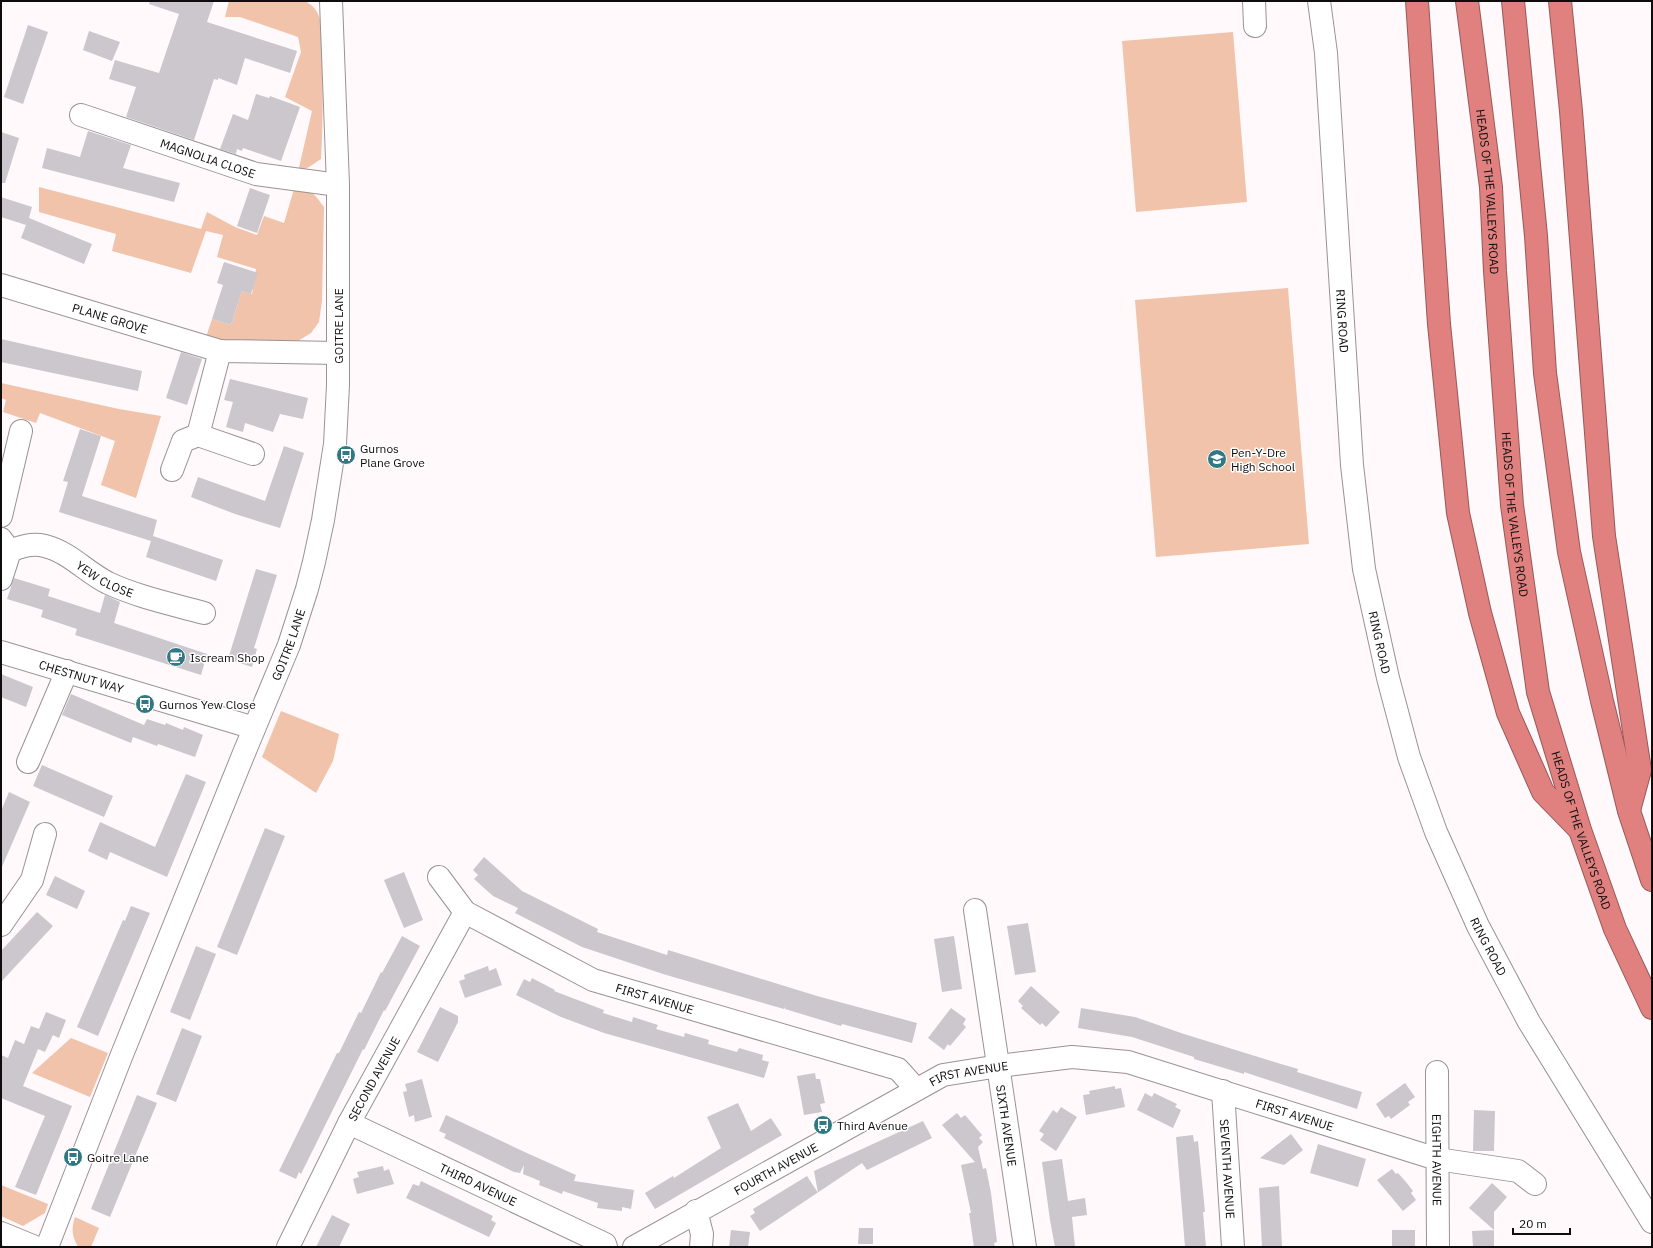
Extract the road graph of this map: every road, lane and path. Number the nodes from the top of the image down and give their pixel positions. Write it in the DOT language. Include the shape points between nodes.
graph roads {
  1 [pos="331,1"];
  2 [pos="1254,1"];
  3 [pos="1320,1"];
  4 [pos="1417,1"];
  5 [pos="1467,1"];
  6 [pos="1513,1"];
  7 [pos="1560,1"];
  8 [pos="1255,26"];
  9 [pos="81,115"];
  10 [pos="338,185"];
  11 [pos="1,285"];
  12 [pos="220,351"];
  13 [pos="337,353"];
  14 [pos="21,432"];
  15 [pos="198,435"];
  16 [pos="253,454"];
  17 [pos="172,470"];
  18 [pos="1,516"];
  19 [pos="5,545"];
  20 [pos="1,578"];
  21 [pos="204,613"];
  22 [pos="1,652"];
  23 [pos="67,671"];
  24 [pos="254,728"];
  25 [pos="28,762"];
  26 [pos="1629,811"];
  27 [pos="1580,830"];
  28 [pos="45,834"];
  29 [pos="439,877"];
  30 [pos="1652,880"];
  31 [pos="975,910"];
  32 [pos="465,912"];
  33 [pos="1,925"];
  34 [pos="1652,1008"];
  35 [pos="999,1066"];
  36 [pos="1437,1072"];
  37 [pos="916,1089"];
  38 [pos="1223,1091"];
  39 [pos="349,1123"];
  40 [pos="1437,1159"];
  41 [pos="1535,1184"];
  42 [pos="696,1211"];
  43 [pos="1652,1222"];
  44 [pos="1,1232"];
  45 [pos="35,1247"];
  46 [pos="47,1247"];
  47 [pos="288,1247"];
  48 [pos="606,1247"];
  49 [pos="634,1247"];
  50 [pos="701,1247"];
  51 [pos="1025,1247"];
  52 [pos="1233,1247"];
  53 [pos="1438,1247"];
  1 -- 10 [label="street, GOITRE LANE"];
  2 -- 8 [label="street"];
  3 -- 43 [label="street, RING ROAD" via="1326,53 1352,466 1363,562 1388,678 1409,757 1436,832 1478,926 1529,1022"];
  4 -- 27 [label="highway" via="1439,324 1458,513 1480,614 1508,713 1543,792"];
  5 -- 27 [label="highway, HEADS OF THE VALLEYS ROAD" via="1491,187 1512,505 1538,692"];
  6 -- 26 [label="highway" via="1536,236 1545,373 1569,552"];
  7 -- 26 [label="highway" via="1604,536 1640,770"];
  9 -- 10 [label="street, MAGNOLIA CLOSE" via="256,174"];
  10 -- 13 [label="street, GOITRE LANE"];
  11 -- 12 [label="street, PLANE GROVE"];
  12 -- 13 [label="street, PLANE GROVE"];
  12 -- 15 [label="street"];
  13 -- 24 [label="street, GOITRE LANE" via="335,444 317,548 289,645"];
  14 -- 18 [label="street"];
  15 -- 16 [label="street"];
  15 -- 17 [label="street" via="183,441"];
  19 -- 20 [label="street, YEW CLOSE"];
  19 -- 21 [label="street, YEW CLOSE" via="45,546 65,554 107,582"];
  22 -- 23 [label="street, CHESTNUT WAY"];
  23 -- 24 [label="street, CHESTNUT WAY"];
  23 -- 25 [label="street"];
  24 -- 46 [label="street, GOITRE LANE"];
  26 -- 30 [label="highway"];
  27 -- 34 [label="highway, HEADS OF THE VALLEYS ROAD" via="1615,929"];
  28 -- 33 [label="street" via="32,880"];
  29 -- 32 [label="street, FIRST AVENUE"];
  31 -- 35 [label="street, SIXTH AVENUE"];
  32 -- 37 [label="street, FIRST AVENUE" via="593,980 898,1069"];
  32 -- 39 [label="street, SECOND AVENUE"];
  35 -- 37 [label="street, FIRST AVENUE" via="943,1075"];
  35 -- 38 [label="street, FIRST AVENUE" via="1072,1057 1128,1062"];
  35 -- 51 [label="street, SIXTH AVENUE"];
  36 -- 40 [label="street, EIGHTH AVENUE"];
  37 -- 42 [label="street, FOURTH AVENUE"];
  38 -- 40 [label="street, FIRST AVENUE"];
  38 -- 52 [label="street, SEVENTH AVENUE"];
  39 -- 47 [label="street, SECOND AVENUE"];
  39 -- 48 [label="street, THIRD AVENUE" via="605,1244"];
  40 -- 41 [label="street, FIRST AVENUE" via="1518,1171"];
  40 -- 53 [label="street, EIGHTH AVENUE"];
  42 -- 49 [label="street, FOURTH AVENUE"];
  42 -- 50 [label="street" via="702,1234"];
  44 -- 45 [label="street"];
}
